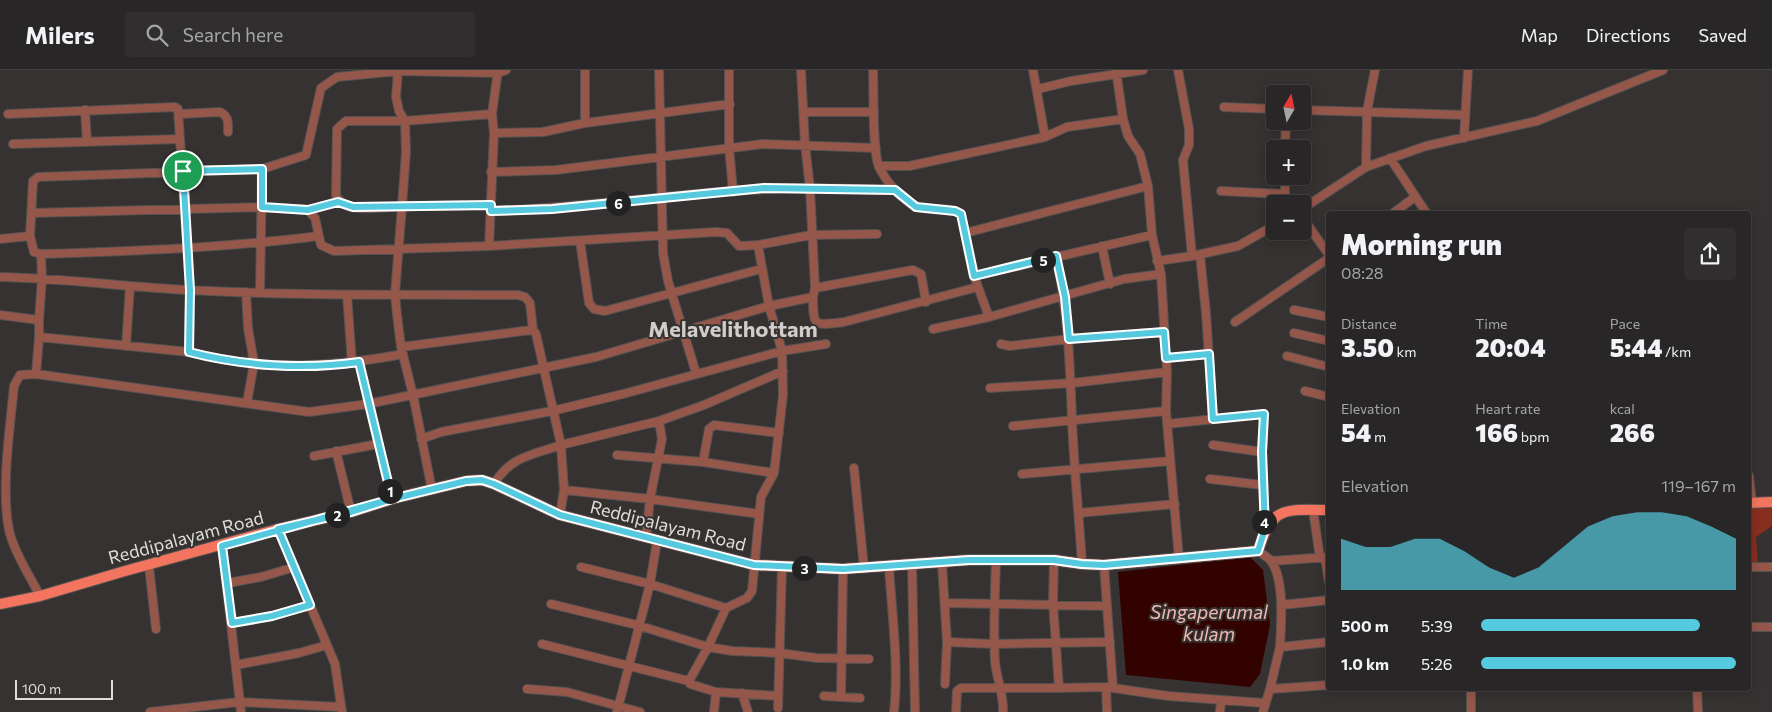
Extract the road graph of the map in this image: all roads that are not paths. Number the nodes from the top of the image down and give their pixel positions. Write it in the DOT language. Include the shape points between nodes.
graph roads {
  1 [pos="398,70"];
  2 [pos="506,70"];
  3 [pos="585,70"];
  4 [pos="659,70"];
  5 [pos="729,70"];
  6 [pos="802,70"];
  7 [pos="874,70"];
  8 [pos="1033,70"];
  9 [pos="1142,70"];
  10 [pos="1178,70"];
  11 [pos="1374,70"];
  12 [pos="1383,70"];
  13 [pos="1466,70"];
  14 [pos="1663,70"];
  15 [pos="498,72"];
  16 [pos="1117,73"];
  17 [pos="1038,90"];
  18 [pos="730,104"];
  19 [pos="1224,108"];
  20 [pos="85,110"];
  21 [pos="1266,110"];
  22 [pos="1311,110"];
  23 [pos="804,112"];
  24 [pos="874,112"];
  25 [pos="1367,112"];
  26 [pos="8,114"];
  27 [pos="180,114"];
  28 [pos="492,114"];
  29 [pos="660,114"];
  30 [pos="1465,115"];
  31 [pos="1122,119"];
  32 [pos="405,121"];
  33 [pos="585,123"];
  34 [pos="228,132"];
  35 [pos="494,133"];
  36 [pos="1045,136"];
  37 [pos="1464,138"];
  38 [pos="180,139"];
  39 [pos="87,142"];
  40 [pos="13,144"];
  41 [pos="805,145"];
  42 [pos="729,146"];
  43 [pos="876,148"];
  44 [pos="661,157"];
  45 [pos="1390,158"];
  46 [pos="879,166"];
  47 [pos="1366,167"];
  48 [pos="262,169"];
  49 [pos="183,171"];
  50 [pos="491,172"];
  51 [pos="1285,185"];
  52 [pos="1148,186"];
  53 [pos="810,188"];
  54 [pos="895,190"];
  55 [pos="1221,191"];
  56 [pos="733,192"];
  57 [pos="1285,194"];
  58 [pos="662,198"];
  59 [pos="1415,198"];
  60 [pos="338,202"];
  61 [pos="1311,202"];
  62 [pos="402,206"];
  63 [pos="262,207"];
  64 [pos="491,208"];
  65 [pos="184,209"];
  66 [pos="308,210"];
  67 [pos="1396,211"];
  68 [pos="1425,211"];
  69 [pos="32,213"];
  70 [pos="1266,230"];
  71 [pos="1311,230"];
  72 [pos="965,233"];
  73 [pos="877,234"];
  74 [pos="662,235"];
  75 [pos="811,235"];
  76 [pos="1152,235"];
  77 [pos="30,236"];
  78 [pos="318,236"];
  79 [pos="0,239"];
  80 [pos="580,241"];
  81 [pos="262,243"];
  82 [pos="758,245"];
  83 [pos="489,246"];
  84 [pos="1102,246"];
  85 [pos="187,249"];
  86 [pos="398,249"];
  87 [pos="1326,252"];
  88 [pos="41,254"];
  89 [pos="1196,255"];
  90 [pos="1056,256"];
  91 [pos="1326,258"];
  92 [pos="1157,261"];
  93 [pos="761,269"];
  94 [pos="1161,274"];
  95 [pos="974,276"];
  96 [pos="0,277"];
  97 [pos="42,278"];
  98 [pos="1110,284"];
  99 [pos="130,286"];
  100 [pos="978,287"];
  101 [pos="190,290"];
  102 [pos="246,292"];
  103 [pos="260,292"];
  104 [pos="814,292"];
  105 [pos="672,293"];
  106 [pos="395,294"];
  107 [pos="347,295"];
  108 [pos="1065,297"];
  109 [pos="926,302"];
  110 [pos="769,306"];
  111 [pos="1294,310"];
  112 [pos="0,315"];
  113 [pos="1326,316"];
  114 [pos="989,317"];
  115 [pos="39,320"];
  116 [pos="1235,322"];
  117 [pos="933,328"];
  118 [pos="533,330"];
  119 [pos="683,332"];
  120 [pos="1164,332"];
  121 [pos="1294,333"];
  122 [pos="39,337"];
  123 [pos="1069,339"];
  124 [pos="1326,340"];
  125 [pos="826,344"];
  126 [pos="1001,344"];
  127 [pos="126,346"];
  128 [pos="402,351"];
  129 [pos="782,351"];
  130 [pos="189,352"];
  131 [pos="1209,354"];
  132 [pos="1287,356"];
  133 [pos="1166,358"];
  134 [pos="254,363"];
  135 [pos="355,363"];
  136 [pos="1326,366"];
  137 [pos="544,368"];
  138 [pos="783,371"];
  139 [pos="1167,372"];
  140 [pos="696,373"];
  141 [pos="36,374"];
  142 [pos="1072,383"];
  143 [pos="990,388"];
  144 [pos="1304,391"];
  145 [pos="413,395"];
  146 [pos="1326,396"];
  147 [pos="247,404"];
  148 [pos="368,404"];
  149 [pos="552,411"];
  150 [pos="1166,411"];
  151 [pos="1213,419"];
  152 [pos="1072,420"];
  153 [pos="659,421"];
  154 [pos="1167,424"];
  155 [pos="1013,426"];
  156 [pos="779,434"];
  157 [pos="421,439"];
  158 [pos="378,444"];
  159 [pos="561,445"];
  160 [pos="1212,445"];
  161 [pos="336,451"];
  162 [pos="1262,452"];
  163 [pos="314,456"];
  164 [pos="617,456"];
  165 [pos="659,458"];
  166 [pos="1170,460"];
  167 [pos="703,462"];
  168 [pos="854,468"];
  169 [pos="1076,468"];
  170 [pos="774,473"];
  171 [pos="1022,474"];
  172 [pos="1210,479"];
  173 [pos="494,484"];
  174 [pos="1263,485"];
  175 [pos="432,490"];
  176 [pos="564,490"];
  177 [pos="392,499"];
  178 [pos="650,499"];
  179 [pos="1772,502"];
  180 [pos="1751,503"];
  181 [pos="1175,504"];
  182 [pos="1313,510"];
  183 [pos="1326,510"];
  184 [pos="351,512"];
  185 [pos="1079,513"];
  186 [pos="758,514"];
  187 [pos="560,515"];
  188 [pos="278,529"];
  189 [pos="1265,529"];
  190 [pos="646,538"];
  191 [pos="657,540"];
  192 [pos="222,546"];
  193 [pos="1258,551"];
  194 [pos="1325,558"];
  195 [pos="1179,559"];
  196 [pos="996,560"];
  197 [pos="1054,560"];
  198 [pos="1271,561"];
  199 [pos="942,563"];
  200 [pos="1082,564"];
  201 [pos="754,565"];
  202 [pos="912,565"];
  203 [pos="1104,565"];
  204 [pos="149,566"];
  205 [pos="294,567"];
  206 [pos="581,567"];
  207 [pos="782,567"];
  208 [pos="889,567"];
  209 [pos="1751,567"];
  210 [pos="1772,567"];
  211 [pos="864,568"];
  212 [pos="843,569"];
  213 [pos="228,583"];
  214 [pos="650,584"];
  215 [pos="40,596"];
  216 [pos="1326,600"];
  217 [pos="995,602"];
  218 [pos="1053,603"];
  219 [pos="0,604"];
  220 [pos="551,604"];
  221 [pos="945,604"];
  222 [pos="310,605"];
  223 [pos="1280,605"];
  224 [pos="1107,606"];
  225 [pos="726,608"];
  226 [pos="232,623"];
  227 [pos="638,625"];
  228 [pos="1751,627"];
  229 [pos="1772,627"];
  230 [pos="156,629"];
  231 [pos="947,642"];
  232 [pos="1057,642"];
  233 [pos="1110,642"];
  234 [pos="1326,642"];
  235 [pos="327,644"];
  236 [pos="542,644"];
  237 [pos="994,644"];
  238 [pos="708,647"];
  239 [pos="1280,647"];
  240 [pos="779,653"];
  241 [pos="842,658"];
  242 [pos="869,659"];
  243 [pos="236,664"];
  244 [pos="627,666"];
  245 [pos="690,680"];
  246 [pos="945,684"];
  247 [pos="998,686"];
  248 [pos="1326,686"];
  249 [pos="1110,687"];
  250 [pos="1059,688"];
  251 [pos="1270,688"];
  252 [pos="527,689"];
  253 [pos="1471,691"];
  254 [pos="1697,691"];
  255 [pos="716,692"];
  256 [pos="742,694"];
  257 [pos="778,696"];
  258 [pos="824,696"];
  259 [pos="841,697"];
  260 [pos="860,698"];
  261 [pos="1221,700"];
  262 [pos="240,702"];
  263 [pos="778,708"];
  264 [pos="1264,708"];
  265 [pos="617,709"];
  266 [pos="341,710"];
  267 [pos="150,712"];
  268 [pos="241,712"];
  269 [pos="640,712"];
  270 [pos="714,712"];
  271 [pos="748,712"];
  272 [pos="894,712"];
  273 [pos="915,712"];
  274 [pos="956,712"];
  275 [pos="1003,712"];
  276 [pos="1107,712"];
  277 [pos="1220,712"];
  278 [pos="1471,712"];
  279 [pos="1698,712"];
  1 -- 15 [label="street"];
  1 -- 32 [label="street" via="396,97 398,110"];
  1 -- 48 [label="street" via="337,77 329,81 321,88 306,155"];
  2 -- 15 [label="street"];
  3 -- 33 [label="street"];
  4 -- 29 [label="street"];
  5 -- 18 [label="street"];
  6 -- 23 [label="street"];
  7 -- 24 [label="street"];
  8 -- 17 [label="street"];
  9 -- 16 [label="street"];
  10 -- 89 [label="street" via="1189,128 1189,145 1183,160"];
  11 -- 12 [label="street"];
  11 -- 25 [label="street"];
  13 -- 30 [label="street"];
  14 -- 37 [label="street" via="1537,121"];
  15 -- 28 [label="street"];
  16 -- 17 [label="street"];
  16 -- 31 [label="street"];
  17 -- 36 [label="street"];
  18 -- 29 [label="street"];
  18 -- 42 [label="street"];
  19 -- 21 [label="street"];
  20 -- 26 [label="street"];
  20 -- 27 [label="street" via="175,107"];
  20 -- 39 [label="street"];
  22 -- 25 [label="street"];
  23 -- 24 [label="street"];
  23 -- 41 [label="street"];
  24 -- 43 [label="street"];
  25 -- 30 [label="street"];
  25 -- 47 [label="street"];
  27 -- 34 [label="street" via="220,112 228,119"];
  27 -- 38 [label="street"];
  28 -- 32 [label="street"];
  28 -- 35 [label="street"];
  29 -- 33 [label="street"];
  29 -- 44 [label="street"];
  30 -- 37 [label="street"];
  31 -- 36 [label="street" via="1067,127"];
  31 -- 52 [label="street" via="1140,154"];
  32 -- 60 [label="street" via="346,121 340,124 337,129"];
  32 -- 62 [label="street"];
  33 -- 35 [label="street" via="543,132"];
  35 -- 50 [label="street"];
  36 -- 46 [label="street" via="909,166"];
  37 -- 45 [label="street"];
  38 -- 39 [label="street"];
  38 -- 49 [label="street"];
  39 -- 40 [label="street"];
  41 -- 42 [label="street"];
  41 -- 43 [label="street"];
  41 -- 53 [label="street"];
  42 -- 44 [label="street"];
  42 -- 56 [label="street"];
  43 -- 46 [label="street"];
  44 -- 50 [label="street" via="556,170"];
  44 -- 58 [label="street"];
  45 -- 47 [label="street"];
  45 -- 59 [label="street"];
  46 -- 54 [label="street"];
  47 -- 61 [label="street"];
  48 -- 49 [label="street"];
  48 -- 63 [label="street"];
  49 -- 65 [label="street"];
  49 -- 69 [label="street" via="38,178 31,188"];
  50 -- 64 [label="street"];
  51 -- 57 [label="street"];
  52 -- 72 [label="street"];
  52 -- 76 [label="street"];
  53 -- 54 [label="street"];
  53 -- 56 [label="street"];
  53 -- 75 [label="street"];
  54 -- 72 [label="street" via="916,207 961,214"];
  55 -- 57 [label="street"];
  56 -- 58 [label="street"];
  58 -- 64 [label="street" via="552,209"];
  58 -- 74 [label="street"];
  59 -- 67 [label="street"];
  59 -- 68 [label="street"];
  60 -- 62 [label="street" via="353,207"];
  60 -- 66 [label="street"];
  62 -- 64 [label="street"];
  62 -- 86 [label="street"];
  63 -- 65 [label="street"];
  63 -- 66 [label="street"];
  63 -- 81 [label="street"];
  64 -- 83 [label="street"];
  65 -- 69 [label="street"];
  65 -- 85 [label="street"];
  66 -- 78 [label="street" via="315,218"];
  69 -- 77 [label="street"];
  70 -- 89 [label="street" via="1238,246"];
  71 -- 87 [label="street"];
  72 -- 95 [label="street"];
  73 -- 75 [label="street"];
  74 -- 80 [label="street"];
  74 -- 82 [label="street" via="727,233 739,246"];
  74 -- 105 [label="street"];
  75 -- 82 [label="street"];
  75 -- 104 [label="street"];
  76 -- 84 [label="street"];
  76 -- 92 [label="street"];
  77 -- 79 [label="street"];
  77 -- 88 [label="street" via="34,252"];
  78 -- 81 [label="street"];
  78 -- 86 [label="street" via="321,245 334,251"];
  80 -- 83 [label="street"];
  80 -- 105 [label="street" via="587,298 594,309 605,311"];
  81 -- 85 [label="street"];
  81 -- 103 [label="street"];
  82 -- 93 [label="street"];
  83 -- 86 [label="street"];
  84 -- 90 [label="street"];
  84 -- 98 [label="street"];
  85 -- 88 [label="street"];
  85 -- 101 [label="street"];
  86 -- 106 [label="street"];
  88 -- 97 [label="street"];
  89 -- 92 [label="street"];
  89 -- 131 [label="street"];
  90 -- 95 [label="street"];
  90 -- 108 [label="street"];
  91 -- 116 [label="street"];
  92 -- 94 [label="street"];
  93 -- 105 [label="street"];
  93 -- 110 [label="street"];
  94 -- 98 [label="street"];
  94 -- 120 [label="street"];
  95 -- 100 [label="street"];
  96 -- 97 [label="street"];
  97 -- 99 [label="street"];
  97 -- 115 [label="street"];
  98 -- 108 [label="street"];
  99 -- 101 [label="street"];
  99 -- 127 [label="street"];
  100 -- 109 [label="street"];
  100 -- 114 [label="street"];
  101 -- 102 [label="street"];
  101 -- 130 [label="street"];
  102 -- 103 [label="street"];
  102 -- 134 [label="street"];
  103 -- 107 [label="street"];
  104 -- 109 [label="street" via="913,270 921,274"];
  104 -- 109 [label="street" via="813,318 816,323 824,325"];
  104 -- 110 [label="street"];
  105 -- 119 [label="street"];
  106 -- 107 [label="street"];
  106 -- 118 [label="street" via="525,297 530,303"];
  106 -- 128 [label="street"];
  107 -- 135 [label="street"];
  108 -- 114 [label="street"];
  108 -- 123 [label="street"];
  110 -- 119 [label="street"];
  110 -- 129 [label="street"];
  111 -- 113 [label="street"];
  112 -- 115 [label="street"];
  114 -- 117 [label="street"];
  115 -- 122 [label="street"];
  118 -- 128 [label="street"];
  118 -- 137 [label="street"];
  119 -- 137 [label="street"];
  119 -- 140 [label="street"];
  120 -- 123 [label="street"];
  120 -- 133 [label="street"];
  121 -- 124 [label="street"];
  122 -- 127 [label="street"];
  122 -- 141 [label="street"];
  123 -- 126 [label="street" via="1010,346"];
  123 -- 142 [label="street"];
  125 -- 129 [label="street"];
  127 -- 130 [label="street"];
  128 -- 135 [label="street"];
  128 -- 145 [label="street"];
  129 -- 138 [label="street"];
  129 -- 140 [label="street"];
  130 -- 134 [label="street"];
  131 -- 133 [label="street"];
  131 -- 151 [label="street"];
  132 -- 136 [label="street"];
  133 -- 139 [label="street"];
  134 -- 135 [label="street" via="303,367"];
  134 -- 147 [label="street"];
  135 -- 148 [label="street"];
  137 -- 145 [label="street"];
  137 -- 149 [label="street"];
  138 -- 153 [label="street"];
  138 -- 156 [label="street"];
  139 -- 142 [label="street"];
  139 -- 150 [label="street"];
  140 -- 149 [label="street"];
  141 -- 147 [label="street"];
  141 -- 215 [label="street" via="20,375 16,380 6,473 10,533"];
  142 -- 143 [label="street"];
  142 -- 152 [label="street"];
  144 -- 146 [label="street"];
  145 -- 148 [label="street"];
  145 -- 157 [label="street"];
  147 -- 148 [label="street" via="310,412"];
  148 -- 158 [label="street"];
  149 -- 157 [label="street" via="441,432"];
  149 -- 159 [label="street"];
  150 -- 152 [label="street"];
  150 -- 154 [label="street"];
  151 -- 154 [label="street"];
  151 -- 162 [label="street" via="1264,414"];
  152 -- 155 [label="street"];
  152 -- 169 [label="street"];
  153 -- 159 [label="street"];
  153 -- 165 [label="street" via="662,440"];
  154 -- 166 [label="street"];
  156 -- 167 [label="street" via="714,425 709,428"];
  156 -- 170 [label="street"];
  157 -- 175 [label="street"];
  158 -- 161 [label="street"];
  158 -- 177 [label="street"];
  159 -- 173 [label="street" via="512,462"];
  159 -- 176 [label="street"];
  160 -- 162 [label="street"];
  161 -- 163 [label="street"];
  161 -- 184 [label="street"];
  162 -- 174 [label="street"];
  164 -- 165 [label="street"];
  165 -- 167 [label="street"];
  165 -- 178 [label="street"];
  166 -- 169 [label="street"];
  166 -- 181 [label="street"];
  167 -- 170 [label="street"];
  168 -- 211 [label="street"];
  169 -- 171 [label="street"];
  169 -- 185 [label="street"];
  170 -- 186 [label="street" via="761,497"];
  172 -- 174 [label="street"];
  173 -- 175 [label="main road, Reddipalayam Road" via="482,480 466,481"];
  173 -- 187 [label="main road, Reddipalayam Road"];
  174 -- 189 [label="street"];
  175 -- 177 [label="main road, Reddipalayam Road"];
  176 -- 178 [label="street"];
  176 -- 187 [label="street"];
  177 -- 184 [label="main road, Reddipalayam Road"];
  178 -- 186 [label="street"];
  178 -- 190 [label="street"];
  179 -- 180 [label="main road"];
  181 -- 185 [label="street"];
  181 -- 195 [label="street"];
  182 -- 183 [label="main road"];
  182 -- 189 [label="main road" via="1275,516"];
  182 -- 194 [label="street"];
  184 -- 188 [label="main road, Reddipalayam Road"];
  185 -- 200 [label="street"];
  186 -- 201 [label="street"];
  187 -- 190 [label="main road, Reddipalayam Road"];
  188 -- 192 [label="main road, Reddipalayam Road"];
  188 -- 205 [label="street"];
  189 -- 193 [label="main road"];
  190 -- 191 [label="main road, Reddipalayam Road"];
  191 -- 201 [label="main road, Reddipalayam Road"];
  191 -- 214 [label="street"];
  192 -- 204 [label="main road, Reddipalayam Road"];
  192 -- 213 [label="street"];
  193 -- 195 [label="main road, Reddipalayam Road"];
  193 -- 198 [label="street"];
  194 -- 198 [label="street"];
  195 -- 203 [label="main road, Reddipalayam Road"];
  196 -- 197 [label="main road, Reddipalayam Road"];
  196 -- 199 [label="main road, Reddipalayam Road"];
  196 -- 217 [label="street"];
  197 -- 200 [label="main road, Reddipalayam Road"];
  197 -- 218 [label="street"];
  198 -- 223 [label="street" via="1279,583"];
  199 -- 202 [label="main road, Reddipalayam Road"];
  199 -- 221 [label="street"];
  200 -- 203 [label="main road, Reddipalayam Road"];
  201 -- 207 [label="main road, Reddipalayam Road"];
  201 -- 225 [label="street" via="752,591 747,598"];
  202 -- 208 [label="main road, Reddipalayam Road"];
  202 -- 273 [label="street"];
  203 -- 224 [label="street"];
  204 -- 215 [label="main road, Reddipalayam Road"];
  204 -- 230 [label="street"];
  205 -- 213 [label="street"];
  205 -- 222 [label="street"];
  206 -- 214 [label="street"];
  207 -- 212 [label="main road, Reddipalayam Road"];
  207 -- 240 [label="street"];
  208 -- 211 [label="main road, Reddipalayam Road"];
  208 -- 272 [label="street"];
  209 -- 210 [label="street"];
  211 -- 212 [label="main road, Reddipalayam Road"];
  212 -- 241 [label="street"];
  213 -- 226 [label="street"];
  214 -- 225 [label="street"];
  214 -- 227 [label="street"];
  215 -- 219 [label="main road, Reddipalayam Road"];
  216 -- 223 [label="street"];
  217 -- 218 [label="street"];
  217 -- 221 [label="street"];
  217 -- 237 [label="street"];
  218 -- 224 [label="street"];
  218 -- 232 [label="street"];
  220 -- 227 [label="street"];
  221 -- 231 [label="street"];
  222 -- 226 [label="street"];
  222 -- 235 [label="street"];
  223 -- 239 [label="street"];
  224 -- 233 [label="street"];
  225 -- 238 [label="street"];
  226 -- 243 [label="street"];
  227 -- 238 [label="street"];
  227 -- 244 [label="street"];
  228 -- 229 [label="street"];
  231 -- 237 [label="street"];
  231 -- 246 [label="street"];
  232 -- 233 [label="street"];
  232 -- 237 [label="street"];
  232 -- 250 [label="street"];
  233 -- 249 [label="street"];
  234 -- 239 [label="street"];
  235 -- 243 [label="street" via="300,653"];
  235 -- 266 [label="street" via="335,664"];
  236 -- 244 [label="street"];
  237 -- 247 [label="street"];
  238 -- 240 [label="street"];
  238 -- 245 [label="street"];
  239 -- 251 [label="street"];
  240 -- 241 [label="street"];
  240 -- 257 [label="street"];
  241 -- 242 [label="street"];
  241 -- 259 [label="street"];
  243 -- 262 [label="street"];
  244 -- 245 [label="street"];
  244 -- 265 [label="street"];
  245 -- 255 [label="street" via="694,687"];
  247 -- 250 [label="street"];
  247 -- 274 [label="street" via="959,689"];
  247 -- 275 [label="street" via="1004,696"];
  248 -- 251 [label="street"];
  249 -- 250 [label="street"];
  249 -- 261 [label="street"];
  249 -- 276 [label="street"];
  251 -- 264 [label="street"];
  252 -- 265 [label="street" via="566,692"];
  253 -- 278 [label="street"];
  254 -- 279 [label="street"];
  255 -- 256 [label="street"];
  255 -- 270 [label="street"];
  256 -- 257 [label="street"];
  256 -- 271 [label="street"];
  257 -- 263 [label="street"];
  258 -- 259 [label="street"];
  259 -- 260 [label="street"];
  261 -- 264 [label="street"];
  261 -- 277 [label="street"];
  262 -- 266 [label="street"];
  262 -- 267 [label="street"];
  262 -- 268 [label="street"];
  265 -- 269 [label="street"];
}
